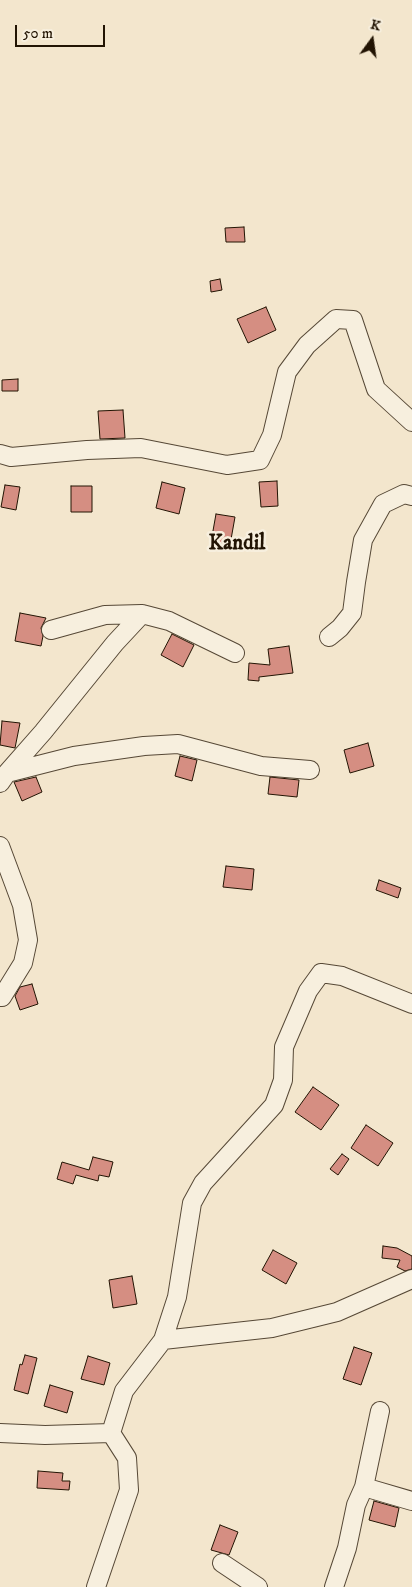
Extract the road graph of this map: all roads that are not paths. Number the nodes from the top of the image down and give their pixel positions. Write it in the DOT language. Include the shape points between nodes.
graph roads {
  1 [pos="412,422"];
  2 [pos="0,454"];
  3 [pos="412,496"];
  4 [pos="142,614"];
  5 [pos="51,630"];
  6 [pos="329,637"];
  7 [pos="235,654"];
  8 [pos="310,770"];
  9 [pos="3,778"];
  10 [pos="0,846"];
  11 [pos="0,997"];
  12 [pos="412,1004"];
  13 [pos="412,1279"];
  14 [pos="163,1340"];
  15 [pos="380,1411"];
  16 [pos="0,1433"];
  17 [pos="111,1433"];
  18 [pos="364,1487"];
  19 [pos="412,1502"];
  20 [pos="222,1563"];
  21 [pos="96,1587"];
  22 [pos="258,1587"];
  23 [pos="334,1587"];
  1 -- 2 [label="street" via="376,389 353,320 336,319 307,345 287,372 272,435 260,460 227,465 141,448 11,457"];
  3 -- 6 [label="street" via="404,494 383,504 363,540 352,613"];
  4 -- 5 [label="street" via="105,615"];
  4 -- 7 [label="street" via="169,621"];
  4 -- 9 [label="street"];
  8 -- 9 [label="street" via="261,766 178,744 74,756"];
  10 -- 11 [label="street" via="22,905 28,940 22,963"];
  12 -- 14 [label="street" via="342,976 321,973 308,990 284,1047 283,1080 274,1105 203,1183 192,1203 177,1297"];
  13 -- 14 [label="street" via="337,1312 272,1328"];
  14 -- 17 [label="street" via="124,1390"];
  15 -- 18 [label="street"];
  16 -- 17 [label="street" via="45,1436"];
  17 -- 21 [label="street" via="127,1458 129,1490"];
  18 -- 19 [label="street"];
  18 -- 23 [label="street"];
  20 -- 22 [label="street"];
}
